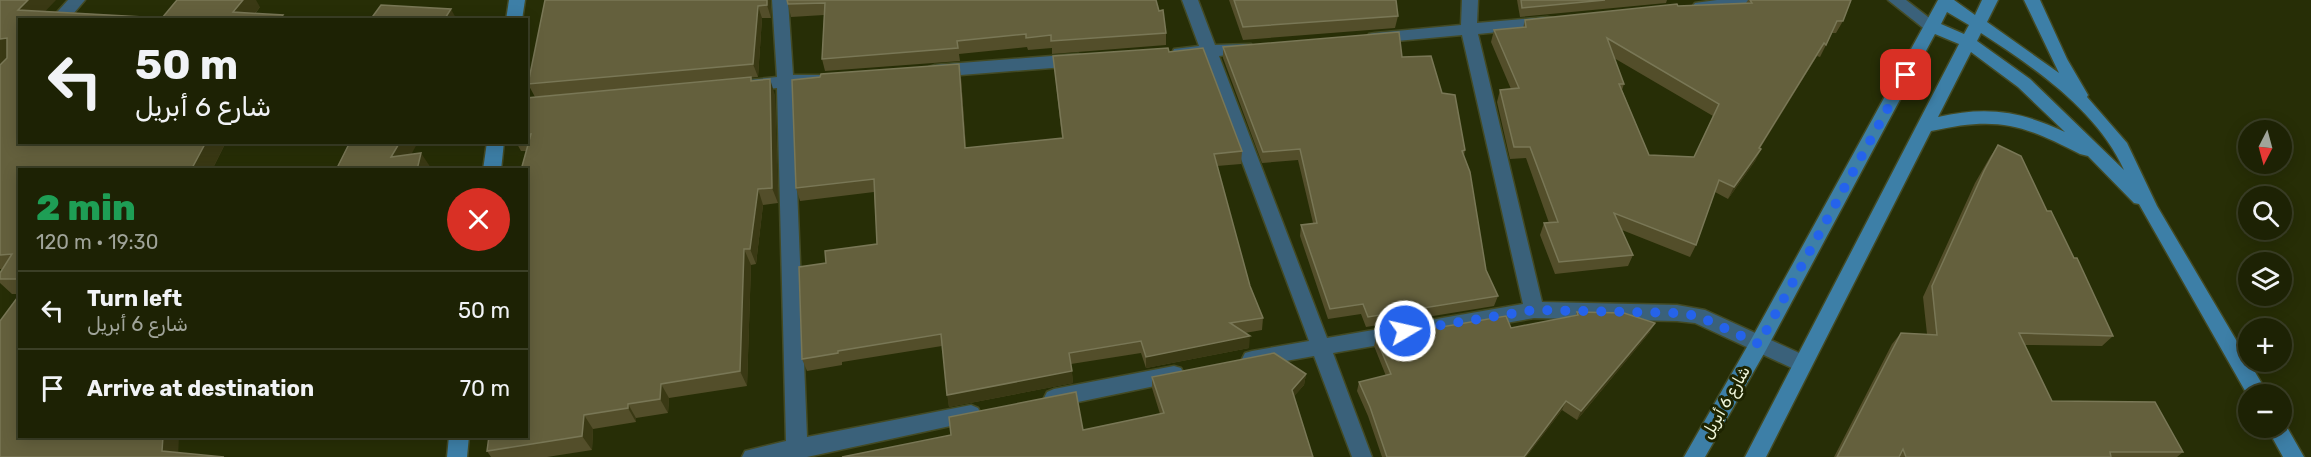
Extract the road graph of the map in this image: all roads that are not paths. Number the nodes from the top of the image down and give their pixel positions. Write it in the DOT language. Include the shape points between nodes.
graph roads {
  1 [pos="77,0"];
  2 [pos="517,0"];
  3 [pos="780,0"];
  4 [pos="1190,0"];
  5 [pos="1470,0"];
  6 [pos="1765,0"];
  7 [pos="1896,0"];
  8 [pos="1990,0"];
  9 [pos="2032,0"];
  10 [pos="1945,2"];
  11 [pos="1682,9"];
  12 [pos="60,18"];
  13 [pos="514,18"];
  14 [pos="1564,21"];
  15 [pos="1977,23"];
  16 [pos="1933,27"];
  17 [pos="1469,30"];
  18 [pos="1363,39"];
  19 [pos="1968,42"];
  20 [pos="1257,47"];
  21 [pos="1210,51"];
  22 [pos="1163,54"];
  23 [pos="1092,59"];
  24 [pos="915,72"];
  25 [pos="832,78"];
  26 [pos="785,82"];
  27 [pos="726,87"];
  28 [pos="2088,109"];
  29 [pos="1926,126"];
  30 [pos="496,144"];
  31 [pos="2104,160"];
  32 [pos="492,168"];
  33 [pos="2148,206"];
  34 [pos="1534,310"];
  35 [pos="1759,344"];
  36 [pos="1319,345"];
  37 [pos="1238,361"];
  38 [pos="1801,363"];
  39 [pos="1191,370"];
  40 [pos="2252,384"];
  41 [pos="1040,400"];
  42 [pos="994,410"];
  43 [pos="459,438"];
  44 [pos="2283,438"];
  45 [pos="797,453"];
  46 [pos="457,457"];
  47 [pos="752,457"];
  48 [pos="1362,457"];
  49 [pos="1694,457"];
  50 [pos="1755,457"];
  51 [pos="2294,457"];
  1 -- 12 [label="street"];
  2 -- 13 [label="street"];
  3 -- 26 [label="street"];
  4 -- 21 [label="street"];
  5 -- 17 [label="street"];
  6 -- 11 [label="street"];
  7 -- 16 [label="street"];
  8 -- 15 [label="street"];
  9 -- 28 [label="street"];
  10 -- 15 [label="street"];
  10 -- 16 [label="street, شارع 6 أبريل"];
  14 -- 17 [label="street"];
  15 -- 19 [label="street"];
  15 -- 28 [label="street" via="2028,58"];
  16 -- 19 [label="street"];
  16 -- 35 [label="street, شارع 6 أبريل"];
  17 -- 18 [label="street"];
  17 -- 34 [label="street"];
  19 -- 29 [label="street"];
  19 -- 31 [label="street" via="2024,83"];
  20 -- 21 [label="street"];
  21 -- 22 [label="street"];
  21 -- 36 [label="street"];
  23 -- 24 [label="street"];
  25 -- 26 [label="street"];
  26 -- 27 [label="street"];
  26 -- 45 [label="street"];
  28 -- 33 [label="street" via="2116,139"];
  29 -- 31 [label="street" via="1962,117 2002,116 2044,130"];
  29 -- 38 [label="street"];
  30 -- 32 [label="street"];
  31 -- 33 [label="street"];
  33 -- 40 [label="street"];
  34 -- 35 [label="street" via="1698,316"];
  34 -- 36 [label="street"];
  35 -- 38 [label="street"];
  35 -- 49 [label="street, شارع 6 أبريل"];
  36 -- 37 [label="street"];
  36 -- 48 [label="street"];
  38 -- 50 [label="street"];
  39 -- 41 [label="street"];
  42 -- 45 [label="street"];
  43 -- 46 [label="street"];
  44 -- 51 [label="street"];
  45 -- 47 [label="street"];
}
